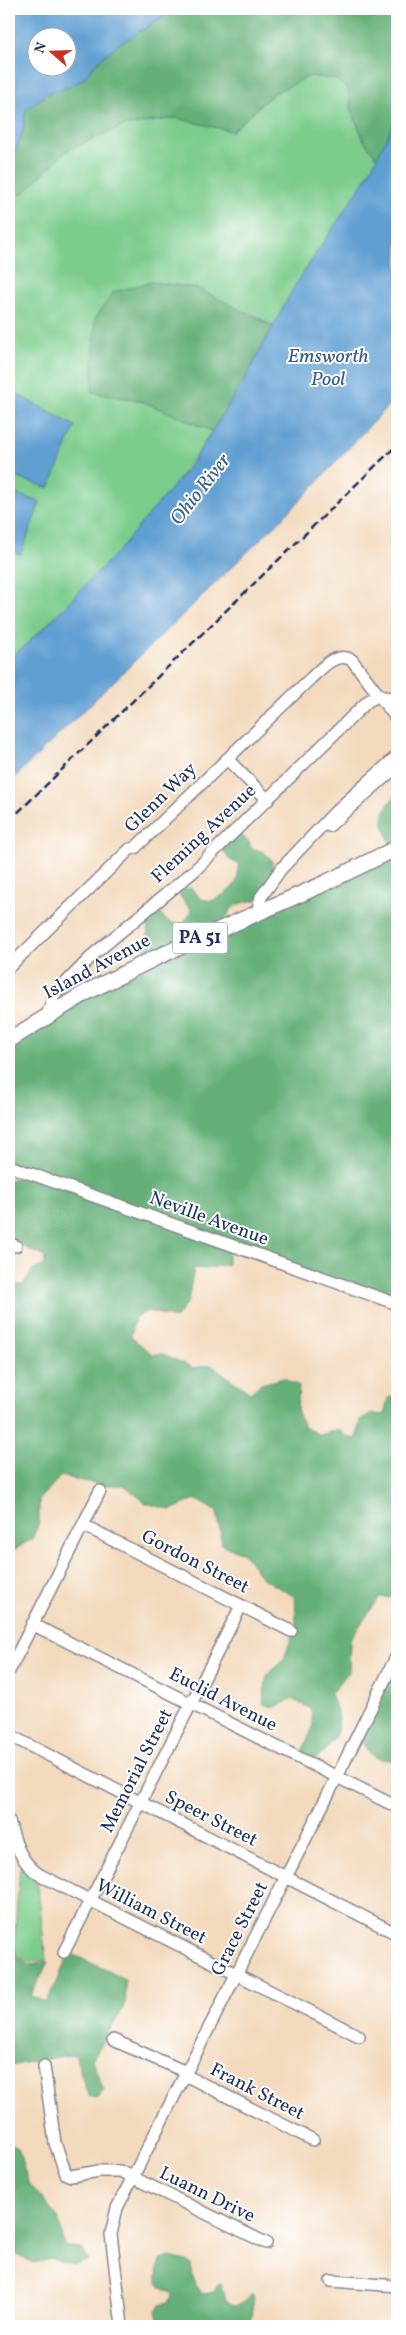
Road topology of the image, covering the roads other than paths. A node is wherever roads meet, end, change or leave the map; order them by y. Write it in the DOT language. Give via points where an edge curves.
graph roads {
  1 [pos="378,696"];
  2 [pos="397,699"];
  3 [pos="397,719"];
  4 [pos="397,756"];
  5 [pos="227,759"];
  6 [pos="394,769"];
  7 [pos="268,800"];
  8 [pos="312,839"];
  9 [pos="397,848"];
  10 [pos="257,913"];
  11 [pos="9,967"];
  12 [pos="47,1015"];
  13 [pos="9,1040"];
  14 [pos="9,1166"];
  15 [pos="397,1304"];
  16 [pos="100,1491"];
  17 [pos="83,1525"];
  18 [pos="241,1606"];
  19 [pos="32,1624"];
  20 [pos="290,1631"];
  21 [pos="397,1655"];
  22 [pos="9,1671"];
  23 [pos="191,1704"];
  24 [pos="9,1735"];
  25 [pos="337,1777"];
  26 [pos="140,1802"];
  27 [pos="397,1807"];
  28 [pos="9,1821"];
  29 [pos="13,1849"];
  30 [pos="286,1877"];
  31 [pos="90,1900"];
  32 [pos="397,1934"];
  33 [pos="64,1952"];
  34 [pos="236,1974"];
  35 [pos="359,2036"];
  36 [pos="113,2040"];
  37 [pos="44,2066"];
  38 [pos="186,2074"];
  39 [pos="313,2140"];
  40 [pos="133,2177"];
  41 [pos="266,2243"];
  42 [pos="331,2281"];
  43 [pos="397,2286"];
  44 [pos="122,2326"];
  1 -- 2 [label="street"];
  1 -- 3 [label="street"];
  1 -- 5 [label="street, Glenn Way" via="352,660 341,657 333,660"];
  1 -- 7 [label="street, Fleming Avenue" via="368,701"];
  4 -- 8 [label="street" via="335,812"];
  5 -- 7 [label="street"];
  5 -- 11 [label="street, Glenn Way"];
  6 -- 8 [label="street" via="341,818"];
  7 -- 12 [label="street, Fleming Avenue" via="194,871 95,953 54,995"];
  8 -- 10 [label="street" via="271,881 261,897"];
  9 -- 10 [label="main road, Island Avenue / PA 51"];
  10 -- 12 [label="main road, Island Avenue / PA 51" via="155,958"];
  12 -- 13 [label="main road, Island Avenue / PA 51"];
  14 -- 15 [label="street, Neville Avenue"];
  16 -- 17 [label="street"];
  17 -- 18 [label="street, Gordon Street"];
  17 -- 19 [label="street"];
  18 -- 20 [label="street, Gordon Street"];
  18 -- 23 [label="street, Memorial Street"];
  19 -- 22 [label="street"];
  19 -- 23 [label="street, Euclid Avenue"];
  21 -- 25 [label="street, Grace Street"];
  23 -- 25 [label="street, Euclid Avenue"];
  23 -- 26 [label="street, Memorial Street"];
  24 -- 26 [label="street, Speer Street"];
  25 -- 27 [label="street, Euclid Avenue"];
  25 -- 30 [label="street, Grace Street"];
  26 -- 30 [label="street, Speer Street"];
  26 -- 31 [label="street, Memorial Street"];
  28 -- 29 [label="street, William Street"];
  29 -- 31 [label="street, William Street" via="32,1870"];
  30 -- 32 [label="street, Speer Street"];
  30 -- 34 [label="street, Grace Street"];
  31 -- 33 [label="street, Memorial Street"];
  31 -- 34 [label="street, William Street"];
  34 -- 35 [label="street, William Street"];
  34 -- 38 [label="street, Grace Street"];
  36 -- 38 [label="street, Frank Street"];
  37 -- 40 [label="street, Luann Drive" via="55,2144 66,2174 109,2170"];
  38 -- 39 [label="street, Frank Street"];
  38 -- 40 [label="street, Grace Street"];
  40 -- 41 [label="street, Luann Drive"];
  40 -- 44 [label="street, Grace Street" via="113,2218 111,2242"];
  42 -- 43 [label="street"];
}
